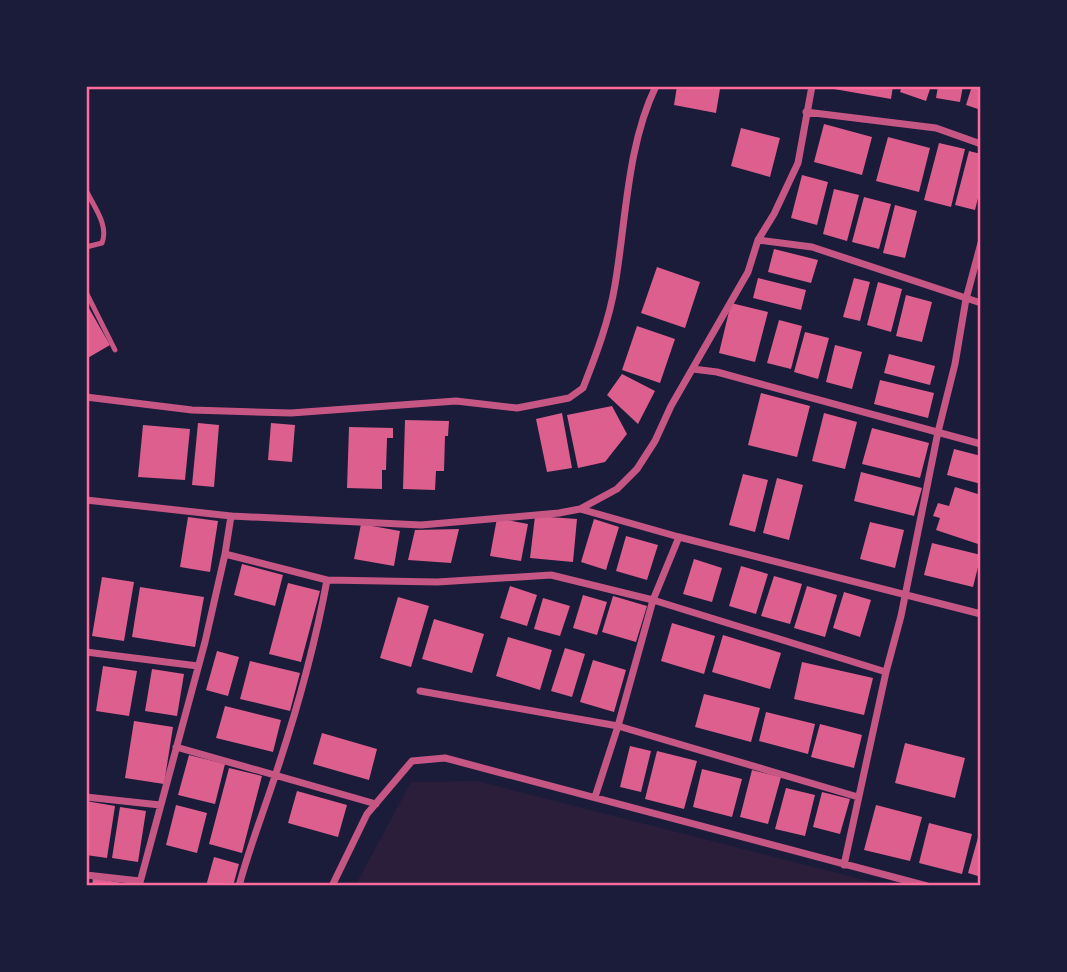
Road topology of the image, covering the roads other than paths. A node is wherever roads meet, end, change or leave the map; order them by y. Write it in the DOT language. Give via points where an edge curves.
graph roads {
  1 [pos="656,86"];
  2 [pos="811,86"];
  3 [pos="806,112"];
  4 [pos="981,144"];
  5 [pos="86,190"];
  6 [pos="758,240"];
  7 [pos="981,243"];
  8 [pos="86,247"];
  9 [pos="86,292"];
  10 [pos="966,299"];
  11 [pos="981,303"];
  12 [pos="115,350"];
  13 [pos="693,369"];
  14 [pos="86,397"];
  15 [pos="938,432"];
  16 [pos="981,444"];
  17 [pos="86,500"];
  18 [pos="580,509"];
  19 [pos="231,516"];
  20 [pos="679,537"];
  21 [pos="225,554"];
  22 [pos="327,580"];
  23 [pos="904,596"];
  24 [pos="653,600"];
  25 [pos="981,614"];
  26 [pos="86,652"];
  27 [pos="198,666"];
  28 [pos="886,672"];
  29 [pos="420,691"];
  30 [pos="618,726"];
  31 [pos="176,747"];
  32 [pos="275,776"];
  33 [pos="86,797"];
  34 [pos="595,797"];
  35 [pos="858,797"];
  36 [pos="376,804"];
  37 [pos="160,805"];
  38 [pos="844,865"];
  39 [pos="86,875"];
  40 [pos="139,884"];
  41 [pos="239,886"];
  42 [pos="332,886"];
  43 [pos="927,886"];
  1 -- 14 [label="street" via="627,189 614,287 599,348 579,393 517,408 456,401 291,413 192,410"];
  2 -- 3 [label="street"];
  3 -- 4 [label="street" via="936,128"];
  3 -- 6 [label="street" via="798,163"];
  5 -- 8 [label="lane" via="106,234 102,243"];
  6 -- 10 [label="street" via="812,247"];
  6 -- 13 [label="street" via="748,272"];
  7 -- 10 [label="street"];
  9 -- 12 [label="lane"];
  10 -- 11 [label="street"];
  10 -- 15 [label="street"];
  13 -- 15 [label="street"];
  13 -- 18 [label="street" via="637,469 617,489"];
  15 -- 16 [label="street"];
  15 -- 23 [label="street"];
  17 -- 19 [label="street"];
  18 -- 19 [label="street" via="421,525"];
  18 -- 20 [label="street"];
  19 -- 21 [label="street"];
  20 -- 23 [label="street"];
  20 -- 24 [label="street"];
  21 -- 22 [label="street"];
  21 -- 27 [label="street"];
  22 -- 24 [label="street" via="437,582 551,575"];
  22 -- 32 [label="street" via="317,634"];
  23 -- 25 [label="street"];
  23 -- 28 [label="street"];
  24 -- 28 [label="street"];
  24 -- 30 [label="street"];
  26 -- 27 [label="street"];
  27 -- 31 [label="street"];
  28 -- 35 [label="street"];
  29 -- 30 [label="street"];
  30 -- 34 [label="street"];
  30 -- 35 [label="street"];
  31 -- 32 [label="street"];
  31 -- 37 [label="street"];
  32 -- 36 [label="street"];
  32 -- 41 [label="street"];
  33 -- 37 [label="street"];
  34 -- 36 [label="street" via="444,758 412,761"];
  34 -- 38 [label="street"];
  35 -- 38 [label="street"];
  36 -- 42 [label="street"];
  37 -- 40 [label="street"];
  38 -- 43 [label="street"];
  39 -- 40 [label="street"];
}
